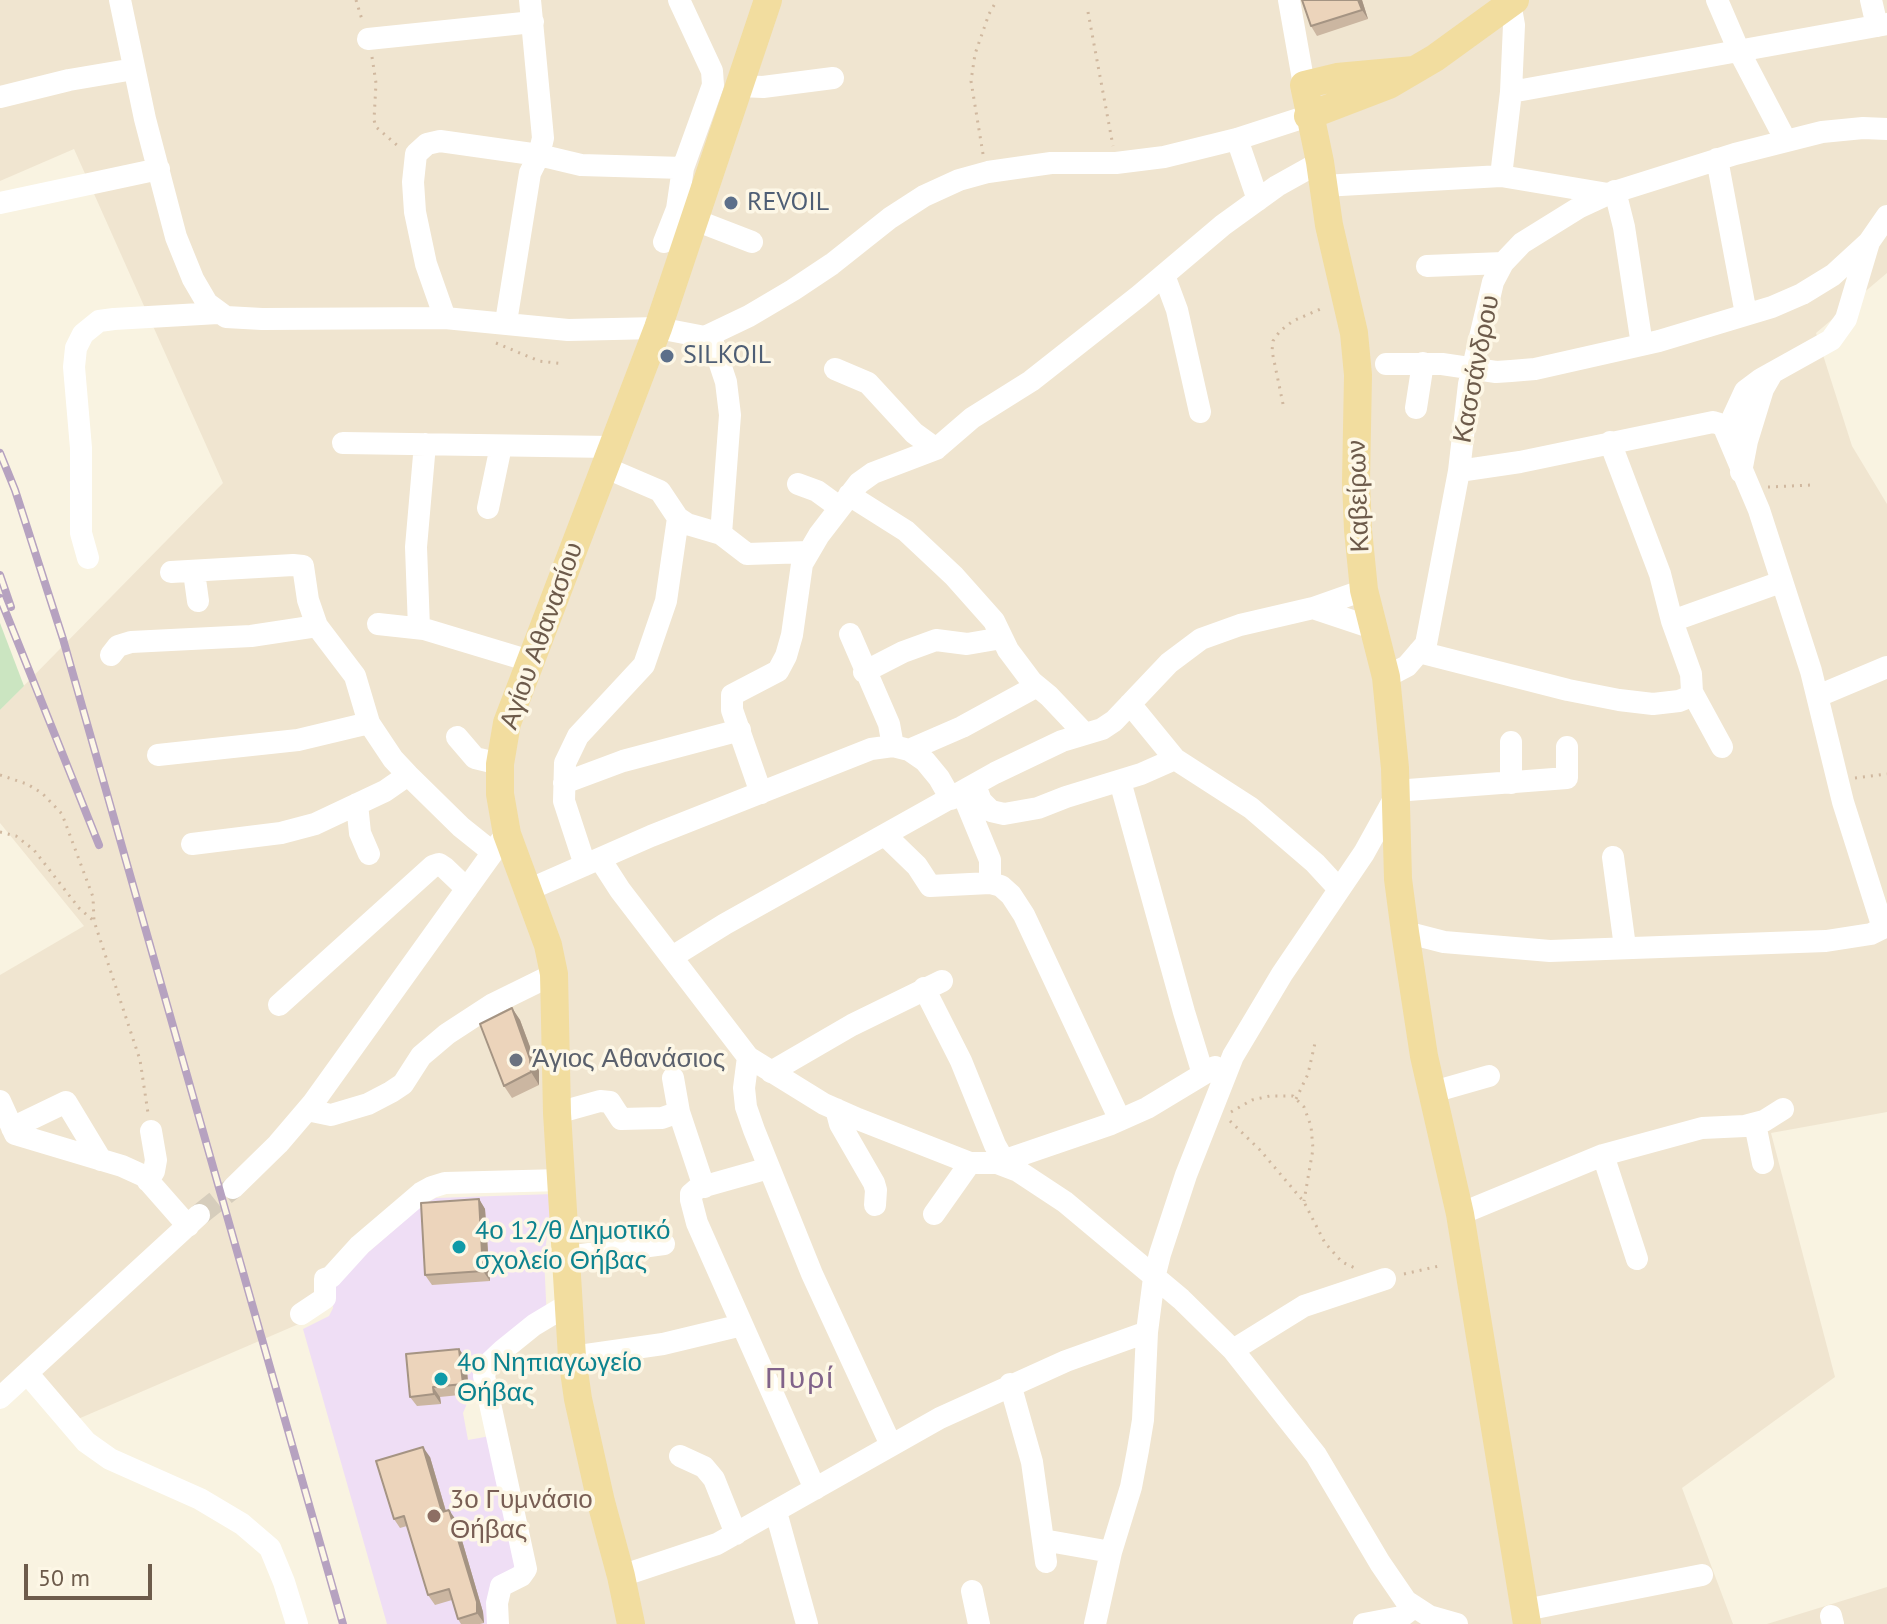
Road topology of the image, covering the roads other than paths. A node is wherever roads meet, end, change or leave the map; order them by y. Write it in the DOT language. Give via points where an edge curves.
graph roads {
  1 [pos="120,0"];
  2 [pos="679,0"];
  3 [pos="768,0"];
  4 [pos="1289,0"];
  5 [pos="1717,0"];
  6 [pos="1871,0"];
  7 [pos="1512,2"];
  8 [pos="532,11"];
  9 [pos="1882,25"];
  10 [pos="368,39"];
  11 [pos="1739,51"];
  12 [pos="134,69"];
  13 [pos="1414,70"];
  14 [pos="833,78"];
  15 [pos="1304,85"];
  16 [pos="739,86"];
  17 [pos="1511,92"];
  18 [pos="0,97"];
  19 [pos="1308,116"];
  20 [pos="1887,129"];
  21 [pos="1237,139"];
  22 [pos="1786,141"];
  23 [pos="539,155"];
  24 [pos="1717,159"];
  25 [pos="683,168"];
  26 [pos="159,169"];
  27 [pos="1321,174"];
  28 [pos="1501,176"];
  29 [pos="1611,192"];
  30 [pos="1,199"];
  31 [pos="1258,200"];
  32 [pos="1887,216"];
  33 [pos="695,220"];
  34 [pos="664,242"];
  35 [pos="752,242"];
  36 [pos="1869,242"];
  37 [pos="1503,263"];
  38 [pos="1427,266"];
  39 [pos="1164,275"];
  40 [pos="218,313"];
  41 [pos="1746,314"];
  42 [pos="445,318"];
  43 [pos="496,322"];
  44 [pos="658,328"];
  45 [pos="705,337"];
  46 [pos="1642,345"];
  47 [pos="1423,363"];
  48 [pos="1386,364"];
  49 [pos="1473,367"];
  50 [pos="835,369"];
  51 [pos="1772,373"];
  52 [pos="1416,408"];
  53 [pos="1200,412"];
  54 [pos="1728,436"];
  55 [pos="1610,442"];
  56 [pos="343,443"];
  57 [pos="425,444"];
  58 [pos="501,446"];
  59 [pos="936,449"];
  60 [pos="608,457"];
  61 [pos="1459,471"];
  62 [pos="1745,482"];
  63 [pos="798,484"];
  64 [pos="844,501"];
  65 [pos="488,508"];
  66 [pos="678,518"];
  67 [pos="721,534"];
  68 [pos="808,552"];
  69 [pos="88,558"];
  70 [pos="171,572"];
  71 [pos="194,572"];
  72 [pos="1781,582"];
  73 [pos="1364,590"];
  74 [pos="198,601"];
  75 [pos="1313,608"];
  76 [pos="1672,621"];
  77 [pos="378,624"];
  78 [pos="317,626"];
  79 [pos="419,628"];
  80 [pos="1373,628"];
  81 [pos="850,634"];
  82 [pos="1002,638"];
  83 [pos="1419,652"];
  84 [pos="111,655"];
  85 [pos="530,661"];
  86 [pos="1887,667"];
  87 [pos="864,672"];
  88 [pos="1386,677"];
  89 [pos="1037,686"];
  90 [pos="1692,692"];
  91 [pos="1818,696"];
  92 [pos="1130,704"];
  93 [pos="369,723"];
  94 [pos="740,730"];
  95 [pos="1085,734"];
  96 [pos="457,737"];
  97 [pos="1511,742"];
  98 [pos="1567,747"];
  99 [pos="1722,747"];
  100 [pos="901,748"];
  101 [pos="158,755"];
  102 [pos="1175,759"];
  103 [pos="500,764"];
  104 [pos="408,775"];
  105 [pos="1120,781"];
  106 [pos="564,783"];
  107 [pos="1511,783"];
  108 [pos="1395,785"];
  109 [pos="963,792"];
  110 [pos="761,793"];
  111 [pos="357,804"];
  112 [pos="886,836"];
  113 [pos="499,842"];
  114 [pos="192,844"];
  115 [pos="369,854"];
  116 [pos="1613,857"];
  117 [pos="592,862"];
  118 [pos="990,883"];
  119 [pos="467,889"];
  120 [pos="1339,889"];
  121 [pos="528,890"];
  122 [pos="1405,932"];
  123 [pos="1885,933"];
  124 [pos="1625,947"];
  125 [pos="672,957"];
  126 [pos="554,974"];
  127 [pos="279,1005"];
  128 [pos="1233,1056"];
  129 [pos="748,1057"];
  130 [pos="771,1072"];
  131 [pos="1203,1074"];
  132 [pos="1489,1076"];
  133 [pos="673,1078"];
  134 [pos="1433,1092"];
  135 [pos="0,1101"];
  136 [pos="836,1109"];
  137 [pos="1783,1109"];
  138 [pos="307,1110"];
  139 [pos="679,1112"];
  140 [pos="557,1113"];
  141 [pos="1120,1120"];
  142 [pos="1755,1124"];
  143 [pos="12,1128"];
  144 [pos="151,1131"];
  145 [pos="1603,1155"];
  146 [pos="101,1160"];
  147 [pos="1000,1161"];
  148 [pos="970,1163"];
  149 [pos="1763,1163"];
  150 [pos="769,1168"];
  151 [pos="562,1180"];
  152 [pos="148,1181"];
  153 [pos="704,1187"];
  154 [pos="233,1188"];
  155 [pos="875,1205"];
  156 [pos="934,1214"];
  157 [pos="1460,1214"];
  158 [pos="664,1244"];
  159 [pos="567,1257"];
  160 [pos="1637,1259"];
  161 [pos="1154,1278"];
  162 [pos="1385,1279"];
  163 [pos="569,1304"];
  164 [pos="301,1314"];
  165 [pos="742,1325"];
  166 [pos="1147,1332"];
  167 [pos="1233,1350"];
  168 [pos="572,1357"];
  169 [pos="27,1373"];
  170 [pos="1010,1384"];
  171 [pos="0,1398"];
  172 [pos="891,1445"];
  173 [pos="680,1456"];
  174 [pos="815,1489"];
  175 [pos="776,1512"];
  176 [pos="736,1534"];
  177 [pos="1111,1552"];
  178 [pos="1702,1575"];
  179 [pos="621,1576"];
  180 [pos="972,1591"];
  181 [pos="1414,1607"];
  182 [pos="1526,1617"];
  183 [pos="297,1624"];
  184 [pos="498,1624"];
  185 [pos="631,1624"];
  186 [pos="807,1624"];
  187 [pos="979,1624"];
  188 [pos="1095,1624"];
  189 [pos="1364,1624"];
  190 [pos="1457,1624"];
  1 -- 12 [label="street"];
  2 -- 25 [label="street" via="712,71 713,85"];
  3 -- 16 [label="main road, Αγίου Αθανασίου"];
  4 -- 15 [label="street"];
  5 -- 11 [label="street"];
  6 -- 9 [label="street"];
  7 -- 13 [label="main road"];
  7 -- 17 [label="street"];
  8 -- 10 [label="street"];
  8 -- 23 [label="street" via="543,138"];
  9 -- 11 [label="street"];
  11 -- 17 [label="street"];
  11 -- 22 [label="street"];
  12 -- 18 [label="street"];
  12 -- 26 [label="street"];
  13 -- 15 [label="main road"];
  13 -- 19 [label="main road"];
  14 -- 16 [label="street"];
  15 -- 19 [label="main road, Καβείρων"];
  16 -- 33 [label="main road, Αγίου Αθανασίου"];
  17 -- 28 [label="street"];
  19 -- 21 [label="street"];
  19 -- 27 [label="main road, Καβείρων"];
  20 -- 22 [label="street, Κασσάνδρου" via="1822,132"];
  21 -- 31 [label="street"];
  21 -- 45 [label="street" via="1164,157 1051,163 959,180 924,196 793,290"];
  22 -- 24 [label="street, Κασσάνδρου"];
  23 -- 25 [label="street" via="581,165"];
  23 -- 42 [label="street" via="440,141 416,154 415,212"];
  23 -- 43 [label="street" via="530,173"];
  24 -- 29 [label="street, Κασσάνδρου"];
  24 -- 41 [label="street"];
  25 -- 34 [label="street" via="677,209"];
  26 -- 30 [label="street"];
  26 -- 40 [label="street" via="193,279"];
  27 -- 28 [label="street"];
  27 -- 31 [label="street" via="1277,186"];
  27 -- 73 [label="main road, Καβείρων" via="1358,375 1356,482"];
  28 -- 29 [label="street"];
  29 -- 37 [label="street, Κασσάνδρου" via="1522,243"];
  29 -- 46 [label="street" via="1624,227"];
  31 -- 39 [label="street"];
  32 -- 36 [label="street"];
  33 -- 35 [label="street"];
  33 -- 44 [label="main road, Αγίου Αθανασίου"];
  36 -- 41 [label="street" via="1802,294"];
  36 -- 51 [label="street" via="1846,319 1831,340"];
  37 -- 38 [label="street"];
  37 -- 49 [label="street, Κασσάνδρου" via="1493,282"];
  39 -- 53 [label="street"];
  39 -- 59 [label="street"];
  40 -- 42 [label="street" via="262,319"];
  40 -- 69 [label="street" via="99,321 83,334 74,367 81,533"];
  41 -- 46 [label="street"];
  42 -- 43 [label="street"];
  43 -- 44 [label="street" via="568,330"];
  44 -- 45 [label="street"];
  44 -- 60 [label="main road, Αγίου Αθανασίου"];
  45 -- 67 [label="street" via="713,343 726,382 730,415"];
  46 -- 49 [label="street" via="1535,369 1496,372"];
  47 -- 48 [label="street"];
  47 -- 49 [label="street"];
  47 -- 52 [label="street"];
  49 -- 61 [label="street, Κασσάνδρου"];
  50 -- 59 [label="street" via="868,383"];
  51 -- 54 [label="street" via="1745,391"];
  51 -- 62 [label="street" via="1747,441"];
  54 -- 55 [label="street" via="1723,425 1713,422"];
  54 -- 62 [label="street"];
  55 -- 61 [label="street"];
  55 -- 76 [label="street" via="1660,574"];
  56 -- 57 [label="street"];
  57 -- 58 [label="street"];
  57 -- 79 [label="street" via="416,547"];
  58 -- 60 [label="street"];
  58 -- 65 [label="street"];
  59 -- 64 [label="street" via="873,473"];
  60 -- 66 [label="street" via="660,491"];
  60 -- 85 [label="main road, Αγίου Αθανασίου"];
  61 -- 83 [label="street, Κασσάνδρου" via="1426,644"];
  62 -- 72 [label="street"];
  63 -- 64 [label="street"];
  64 -- 68 [label="street"];
  64 -- 82 [label="street" via="887,517 927,551 982,607"];
  66 -- 67 [label="street"];
  66 -- 106 [label="street" via="666,601 644,665 578,736 565,763"];
  67 -- 68 [label="street" via="747,554"];
  68 -- 94 [label="street" via="792,635 778,671 732,695"];
  70 -- 71 [label="street"];
  71 -- 74 [label="street"];
  71 -- 78 [label="street" via="303,566"];
  72 -- 76 [label="street"];
  72 -- 91 [label="street"];
  73 -- 75 [label="street"];
  73 -- 80 [label="main road, Καβείρων"];
  75 -- 80 [label="street"];
  75 -- 92 [label="street" via="1201,639"];
  76 -- 90 [label="street"];
  77 -- 79 [label="street"];
  78 -- 84 [label="street" via="251,636 131,642"];
  78 -- 93 [label="street" via="355,676"];
  79 -- 85 [label="street"];
  80 -- 88 [label="main road, Καβείρων"];
  81 -- 87 [label="street"];
  82 -- 87 [label="street" via="967,644 936,640"];
  82 -- 89 [label="street"];
  83 -- 88 [label="street"];
  83 -- 90 [label="street" via="1619,700 1653,704 1679,701"];
  85 -- 103 [label="main road, Αγίου Αθανασίου" via="507,723"];
  86 -- 91 [label="street"];
  87 -- 100 [label="street"];
  88 -- 108 [label="main road, Καβείρων"];
  89 -- 95 [label="street"];
  89 -- 100 [label="street" via="962,727"];
  90 -- 99 [label="street"];
  91 -- 123 [label="street"];
  92 -- 95 [label="street" via="1114,721"];
  92 -- 102 [label="street"];
  93 -- 101 [label="street" via="298,740"];
  93 -- 104 [label="street"];
  94 -- 106 [label="street" via="623,761"];
  94 -- 110 [label="street"];
  95 -- 109 [label="street"];
  96 -- 103 [label="street" via="475,758"];
  97 -- 107 [label="street"];
  98 -- 107 [label="street" via="1567,778"];
  100 -- 109 [label="street"];
  100 -- 110 [label="street" via="871,749"];
  102 -- 105 [label="street"];
  102 -- 120 [label="street" via="1251,808"];
  103 -- 113 [label="main road, Αγίου Αθανασίου"];
  104 -- 111 [label="street"];
  104 -- 113 [label="street" via="461,827"];
  105 -- 109 [label="street" via="1004,814"];
  105 -- 131 [label="street"];
  106 -- 117 [label="street" via="569,824"];
  107 -- 108 [label="street"];
  108 -- 120 [label="street" via="1364,853"];
  108 -- 122 [label="main road, Καβείρων"];
  109 -- 112 [label="street"];
  109 -- 118 [label="street" via="990,860"];
  110 -- 117 [label="street"];
  111 -- 114 [label="street" via="281,833"];
  111 -- 115 [label="street"];
  112 -- 118 [label="street" via="930,886"];
  112 -- 125 [label="street"];
  113 -- 119 [label="street"];
  113 -- 121 [label="main road, Αγίου Αθανασίου"];
  116 -- 124 [label="street"];
  117 -- 121 [label="street"];
  117 -- 125 [label="street"];
  118 -- 141 [label="street" via="1011,895 1024,915"];
  119 -- 127 [label="street" via="445,868 433,866"];
  119 -- 138 [label="street"];
  120 -- 128 [label="street"];
  121 -- 126 [label="main road, Αγίου Αθανασίου"];
  122 -- 124 [label="street" via="1444,942 1550,951"];
  122 -- 134 [label="main road, Καβείρων"];
  123 -- 124 [label="street" via="1826,941"];
  125 -- 129 [label="street"];
  126 -- 138 [label="street" via="447,1034 391,1092 331,1115"];
  126 -- 140 [label="main road, Αγίου Αθανασίου"];
  128 -- 131 [label="street"];
  128 -- 161 [label="street" via="1186,1175"];
  129 -- 130 [label="street"];
  129 -- 150 [label="street" via="746,1107"];
  130 -- 136 [label="street"];
  130 -- 147 [label="street" via="933,984"];
  131 -- 141 [label="street"];
  132 -- 134 [label="street"];
  133 -- 139 [label="street"];
  134 -- 157 [label="main road, Καβείρων"];
  135 -- 143 [label="street"];
  136 -- 148 [label="street"];
  136 -- 155 [label="street" via="874,1183"];
  137 -- 142 [label="street"];
  138 -- 154 [label="street"];
  139 -- 140 [label="street" via="621,1119 610,1102 600,1101"];
  139 -- 153 [label="street"];
  140 -- 151 [label="main road, Αγίου Αθανασίου"];
  141 -- 147 [label="street"];
  142 -- 145 [label="street" via="1702,1128"];
  142 -- 149 [label="street"];
  143 -- 146 [label="street" via="15,1134"];
  143 -- 146 [label="street" via="66,1102"];
  144 -- 152 [label="street" via="156,1160"];
  145 -- 157 [label="street"];
  145 -- 160 [label="street"];
  146 -- 152 [label="street"];
  147 -- 148 [label="street"];
  147 -- 161 [label="street" via="1065,1202"];
  148 -- 156 [label="street"];
  150 -- 153 [label="street"];
  150 -- 172 [label="street"];
  151 -- 159 [label="main road, Αγίου Αθανασίου"];
  151 -- 164 [label="street" via="432,1187 360,1245 325,1279 325,1298"];
  152 -- 169 [label="street" via="194,1220"];
  153 -- 165 [label="street" via="691,1194 693,1211"];
  157 -- 182 [label="main road, Καβείρων"];
  158 -- 159 [label="street"];
  159 -- 163 [label="main road, Αγίου Αθανασίου"];
  161 -- 166 [label="street"];
  161 -- 167 [label="street"];
  162 -- 167 [label="street" via="1304,1306"];
  163 -- 168 [label="main road, Αγίου Αθανασίου"];
  163 -- 184 [label="street" via="503,1350 487,1365 484,1376 526,1569 501,1586"];
  165 -- 168 [label="street" via="663,1344"];
  165 -- 174 [label="street"];
  166 -- 170 [label="street"];
  166 -- 177 [label="street" via="1143,1420 1131,1487"];
  167 -- 181 [label="street" via="1316,1455 1380,1563"];
  168 -- 179 [label="main road, Αγίου Αθανασίου"];
  169 -- 171 [label="street"];
  169 -- 183 [label="street" via="86,1442 110,1459 200,1499 270,1548"];
  170 -- 172 [label="street"];
  170 -- 177 [label="street" via="1032,1462 1044,1551"];
  172 -- 174 [label="street"];
  173 -- 176 [label="street" via="704,1467 714,1479"];
  174 -- 175 [label="street"];
  175 -- 176 [label="street"];
  175 -- 186 [label="street"];
  176 -- 179 [label="street" via="692,1555"];
  177 -- 188 [label="street"];
  178 -- 182 [label="street"];
  179 -- 185 [label="main road, Αγίου Αθανασίου"];
  180 -- 187 [label="street"];
  181 -- 189 [label="street" via="1401,1617"];
  181 -- 190 [label="street"];
}
